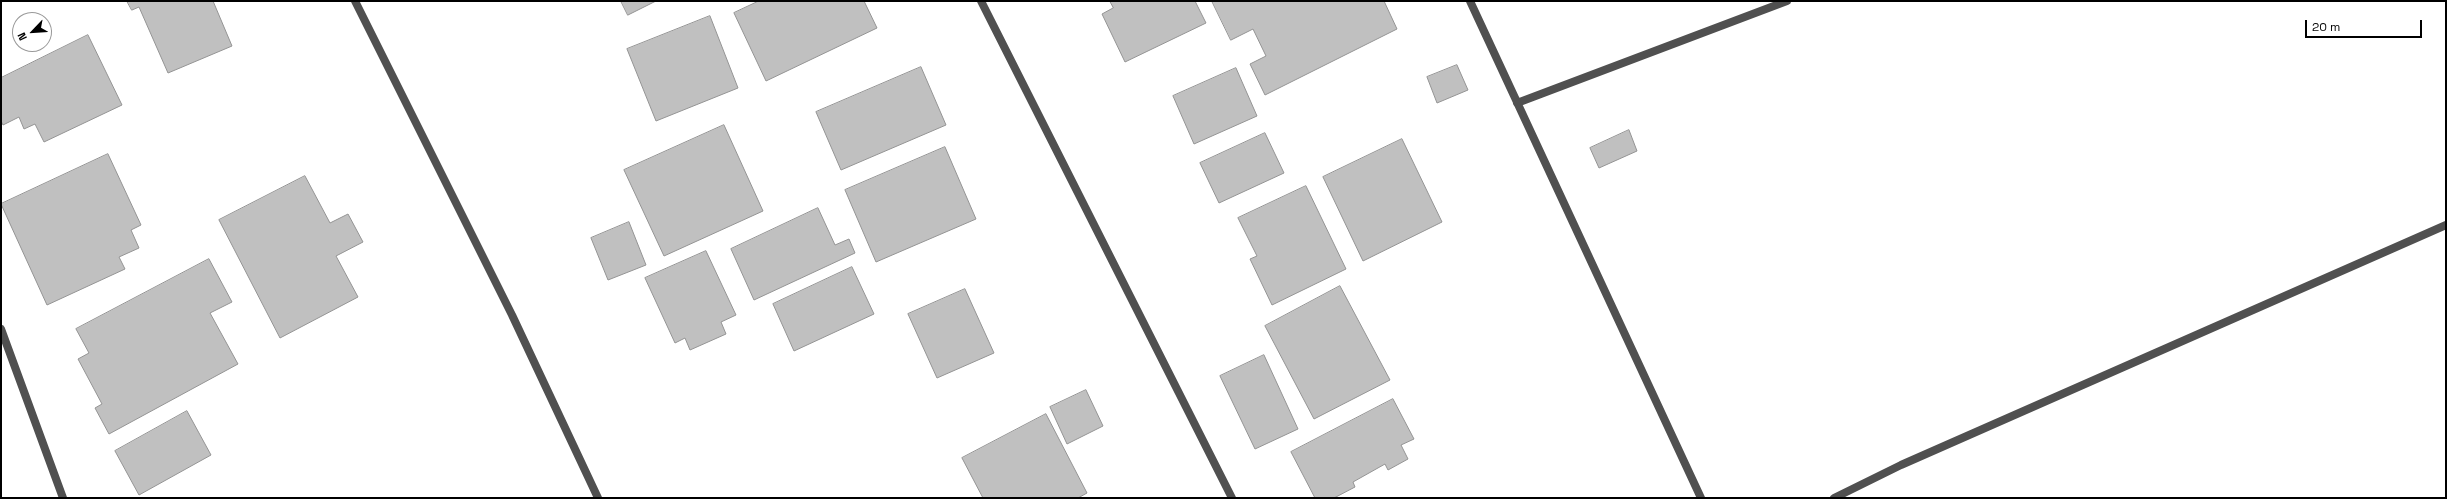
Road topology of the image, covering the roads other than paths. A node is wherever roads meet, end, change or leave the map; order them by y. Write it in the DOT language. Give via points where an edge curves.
graph roads {
  1 [pos="355,1"];
  2 [pos="981,1"];
  3 [pos="1470,1"];
  4 [pos="1788,1"];
  5 [pos="1518,103"];
  6 [pos="2446,225"];
  7 [pos="1,329"];
  8 [pos="63,498"];
  9 [pos="598,498"];
  10 [pos="1232,498"];
  11 [pos="1701,498"];
  12 [pos="1834,498"];
  1 -- 9 [label="street" via="512,315"];
  2 -- 10 [label="street"];
  3 -- 5 [label="street"];
  4 -- 5 [label="street"];
  5 -- 11 [label="street"];
  6 -- 12 [label="street" via="1908,462"];
  7 -- 8 [label="street"];
}
